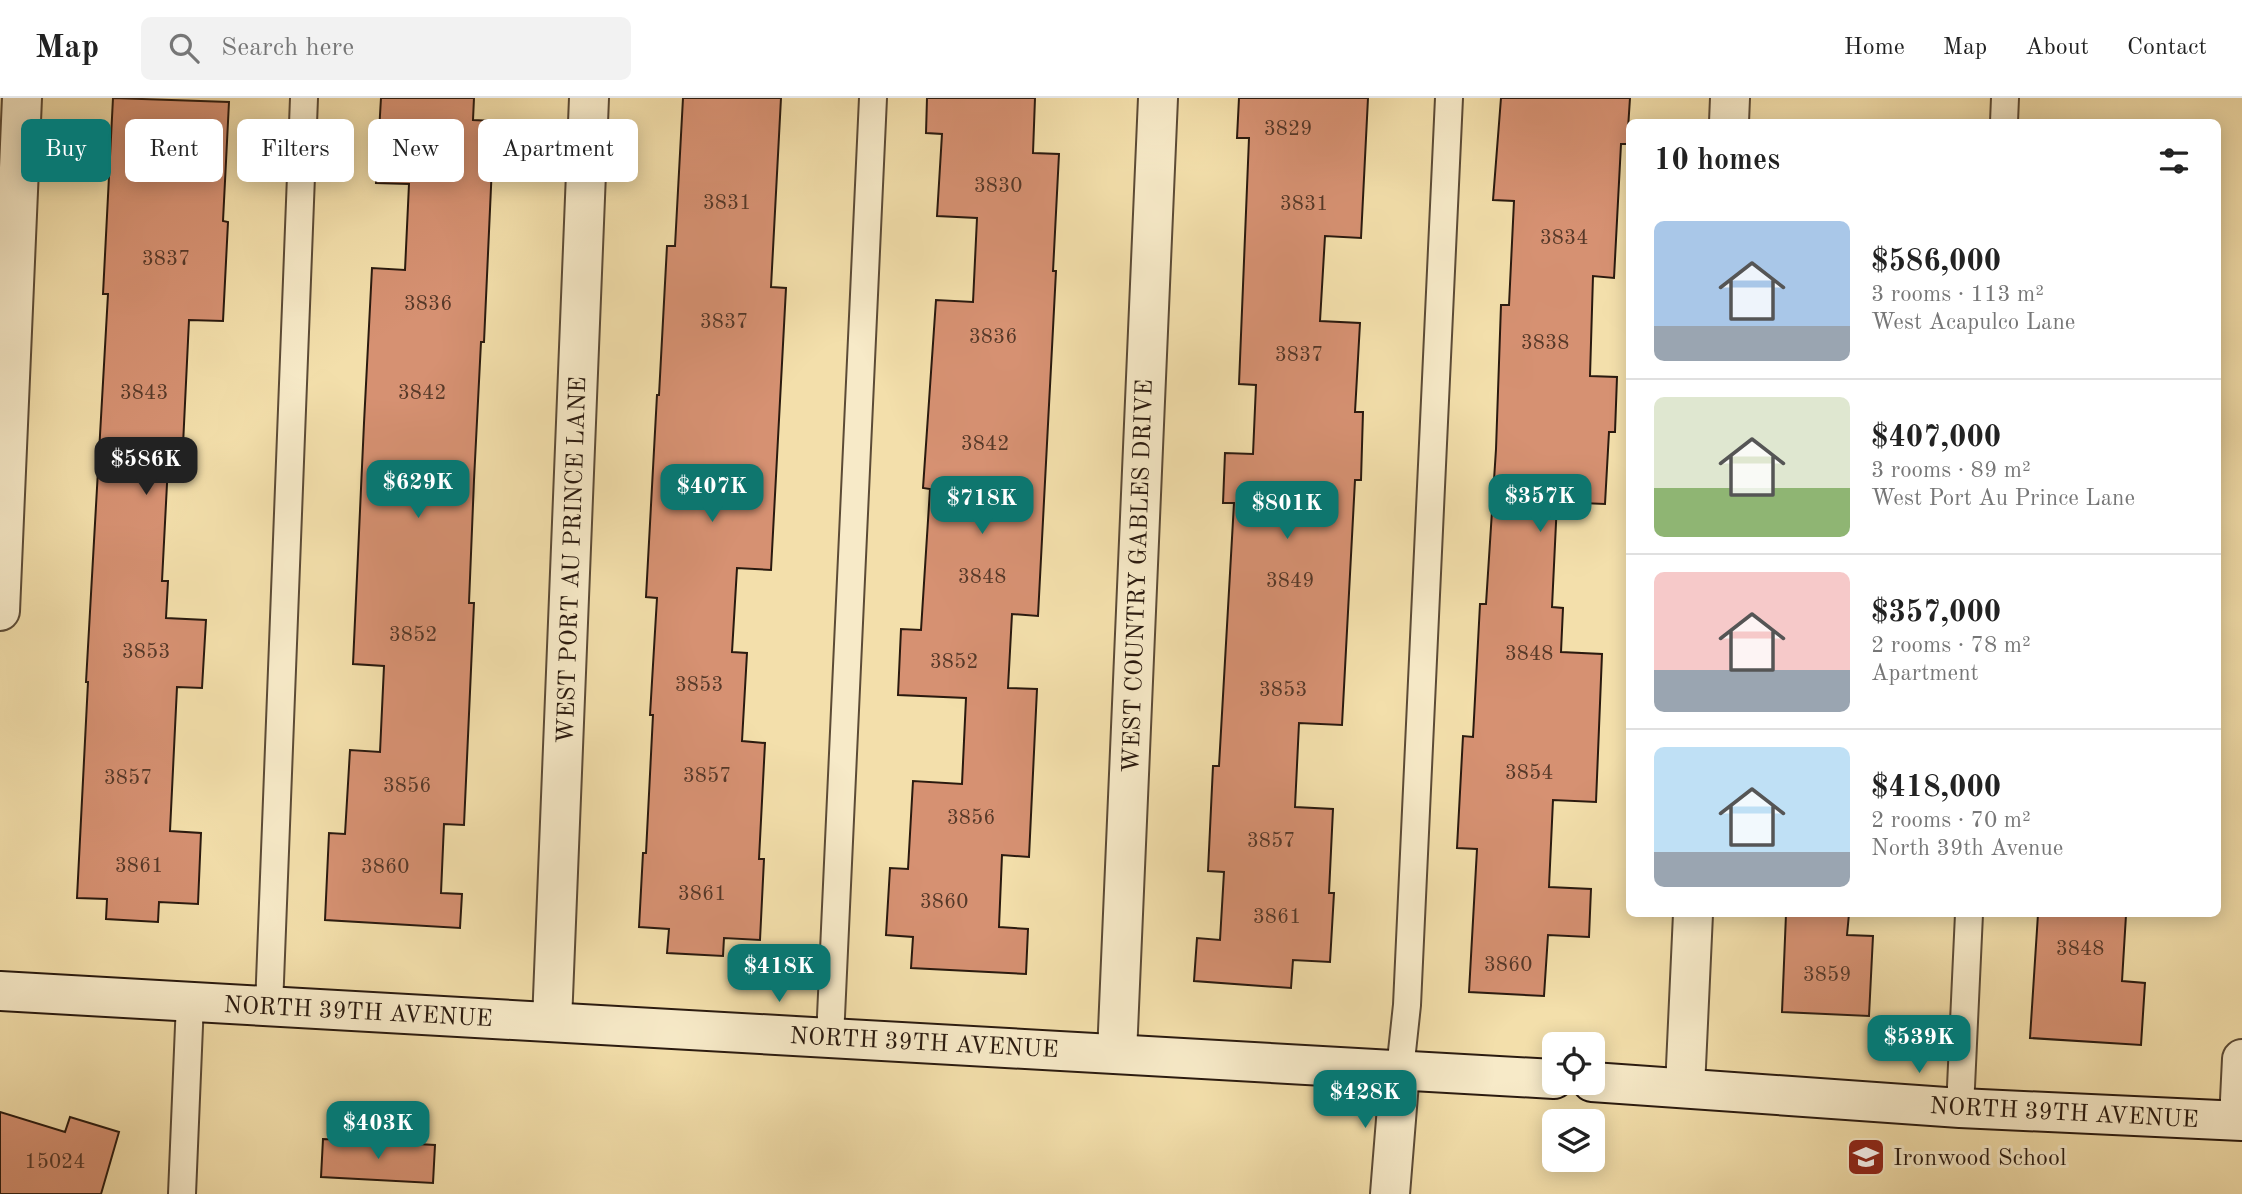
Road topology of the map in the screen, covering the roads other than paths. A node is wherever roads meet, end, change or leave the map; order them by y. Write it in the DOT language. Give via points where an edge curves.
graph roads {
  1 [pos="22,98"];
  2 [pos="304,98"];
  3 [pos="589,98"];
  4 [pos="873,98"];
  5 [pos="1158,98"];
  6 [pos="1449,98"];
  7 [pos="1730,98"];
  8 [pos="2005,98"];
  9 [pos="1729,119"];
  10 [pos="2004,119"];
  11 [pos="0,611"];
  12 [pos="1693,917"];
  13 [pos="1969,917"];
  14 [pos="0,991"];
  15 [pos="190,1002"];
  16 [pos="269,1007"];
  17 [pos="552,1022"];
  18 [pos="830,1038"];
  19 [pos="1117,1054"];
  20 [pos="2242,1059"];
  21 [pos="1400,1070"];
  22 [pos="1542,1078"];
  23 [pos="1605,1083"];
  24 [pos="1685,1088"];
  25 [pos="1960,1108"];
  26 [pos="2240,1120"];
  27 [pos="182,1194"];
  28 [pos="1390,1194"];
  1 -- 11 [label="street"];
  2 -- 16 [label="lane"];
  3 -- 17 [label="street, WEST PORT AU PRINCE LANE"];
  4 -- 18 [label="lane"];
  5 -- 19 [label="street, WEST COUNTRY GABLES DRIVE"];
  6 -- 21 [label="lane"];
  7 -- 9 [label="street"];
  8 -- 10 [label="lane"];
  12 -- 24 [label="street"];
  13 -- 25 [label="lane"];
  14 -- 15 [label="street, NORTH 39TH AVENUE"];
  15 -- 16 [label="street, NORTH 39TH AVENUE"];
  15 -- 27 [label="lane"];
  16 -- 17 [label="street, NORTH 39TH AVENUE"];
  17 -- 18 [label="street, NORTH 39TH AVENUE"];
  18 -- 19 [label="street, NORTH 39TH AVENUE"];
  19 -- 21 [label="street, NORTH 39TH AVENUE"];
  20 -- 26 [label="street"];
  21 -- 22 [label="street, NORTH 39TH AVENUE"];
  21 -- 28 [label="street"];
  23 -- 24 [label="street, NORTH 39TH AVENUE"];
  24 -- 25 [label="street, NORTH 39TH AVENUE"];
  25 -- 26 [label="street, NORTH 39TH AVENUE"];
}
